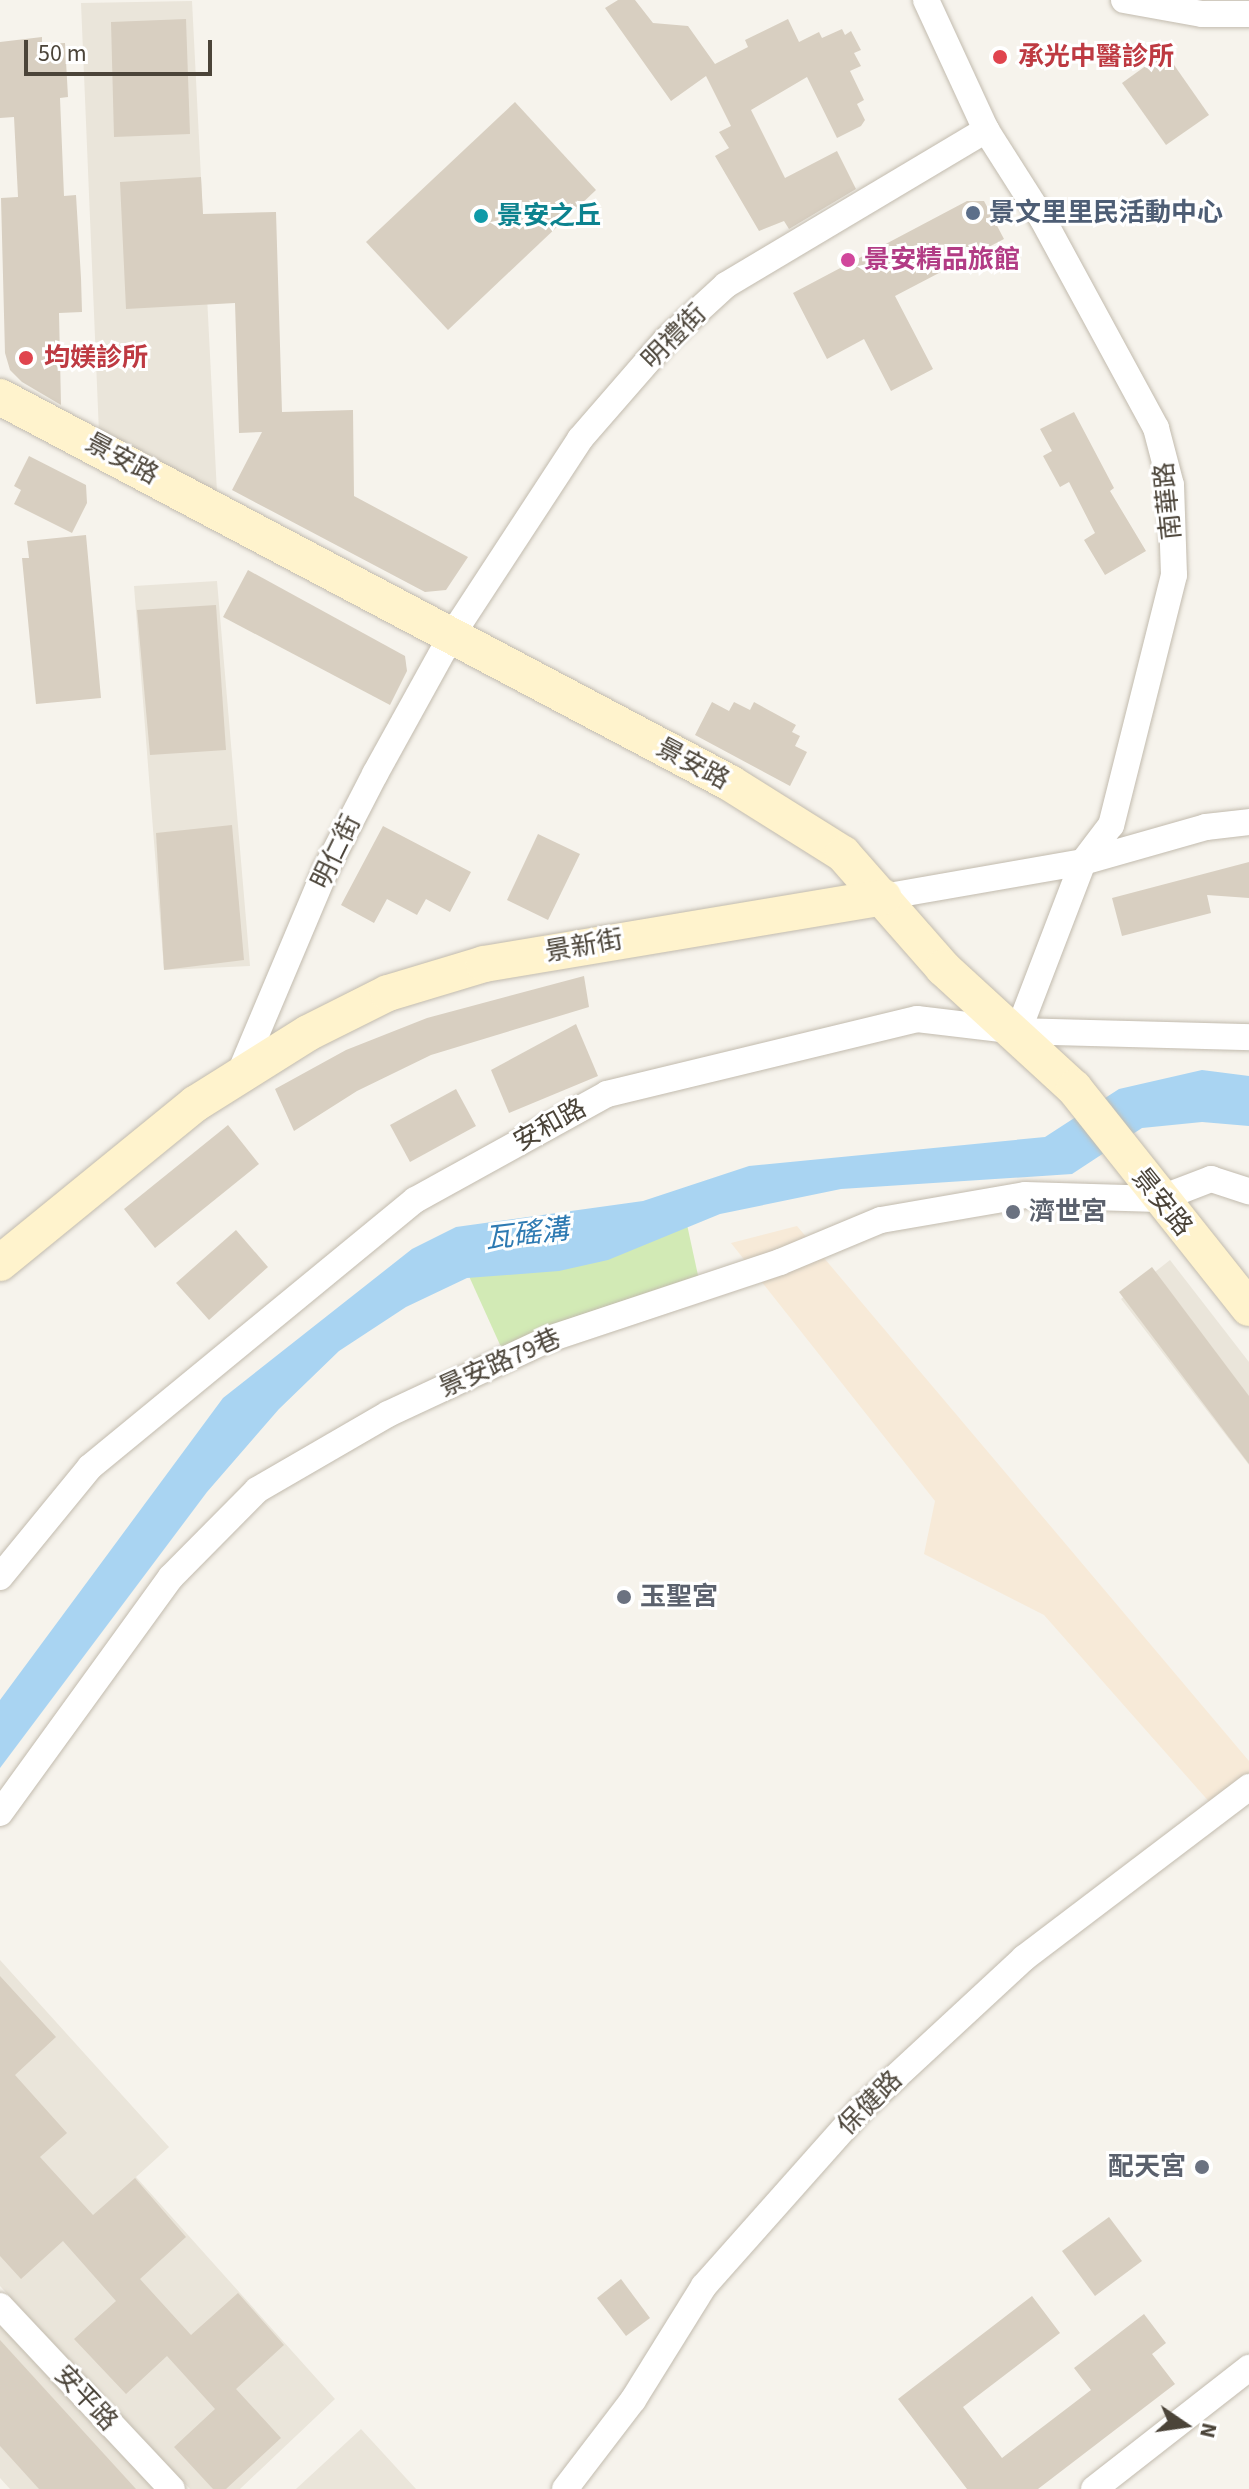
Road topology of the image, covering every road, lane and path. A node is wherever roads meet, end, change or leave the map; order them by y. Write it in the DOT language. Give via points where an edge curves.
graph roads {
  1 [pos="926,0"];
  2 [pos="1124,0"];
  3 [pos="1249,14"];
  4 [pos="986,130"];
  5 [pos="0,397"];
  6 [pos="450,638"];
  7 [pos="1249,822"];
  8 [pos="1083,862"];
  9 [pos="883,897"];
  10 [pos="1018,1031"];
  11 [pos="1249,1037"];
  12 [pos="239,1075"];
  13 [pos="1249,1191"];
  14 [pos="1159,1199"];
  15 [pos="0,1263"];
  16 [pos="1249,1308"];
  17 [pos="0,1577"];
  18 [pos="1249,1787"];
  19 [pos="0,1813"];
  20 [pos="0,2306"];
  21 [pos="1249,2368"];
  22 [pos="172,2489"];
  23 [pos="565,2489"];
  24 [pos="1094,2489"];
  1 -- 4 [label="street, 南華路"];
  2 -- 3 [label="street" via="1202,14"];
  4 -- 6 [label="street, 明禮街" via="764,260 726,285 666,340 580,439"];
  4 -- 8 [label="street, 南華路" via="1042,218 1156,428 1171,485 1174,575 1152,675 1111,825"];
  5 -- 6 [label="main road, 景安路"];
  6 -- 9 [label="main road, 景安路" via="730,783 843,854"];
  6 -- 12 [label="street, 明仁街" via="326,869"];
  7 -- 8 [label="street, 景新街" via="1206,827"];
  8 -- 9 [label="street, 景新街"];
  8 -- 10 [label="street, 南華路"];
  9 -- 10 [label="main road, 景安路" via="943,968"];
  9 -- 12 [label="main road, 景新街" via="484,964 388,993"];
  10 -- 11 [label="street, 安和路"];
  10 -- 14 [label="main road, 景安路" via="1074,1088"];
  10 -- 17 [label="street, 安和路" via="917,1019 607,1094 402,1210 90,1467"];
  12 -- 15 [label="main road, 景新街" via="195,1104"];
  13 -- 14 [label="street" via="1211,1179"];
  14 -- 16 [label="main road, 景安路"];
  14 -- 19 [label="street, 景安路79巷" via="1025,1195 881,1220 780,1262 549,1339 388,1414 257,1490 171,1577"];
  18 -- 23 [label="street, 保健路" via="1024,1958 860,2110 704,2286 633,2400"];
  20 -- 22 [label="street, 安平路"];
  21 -- 24 [label="street"];
}
